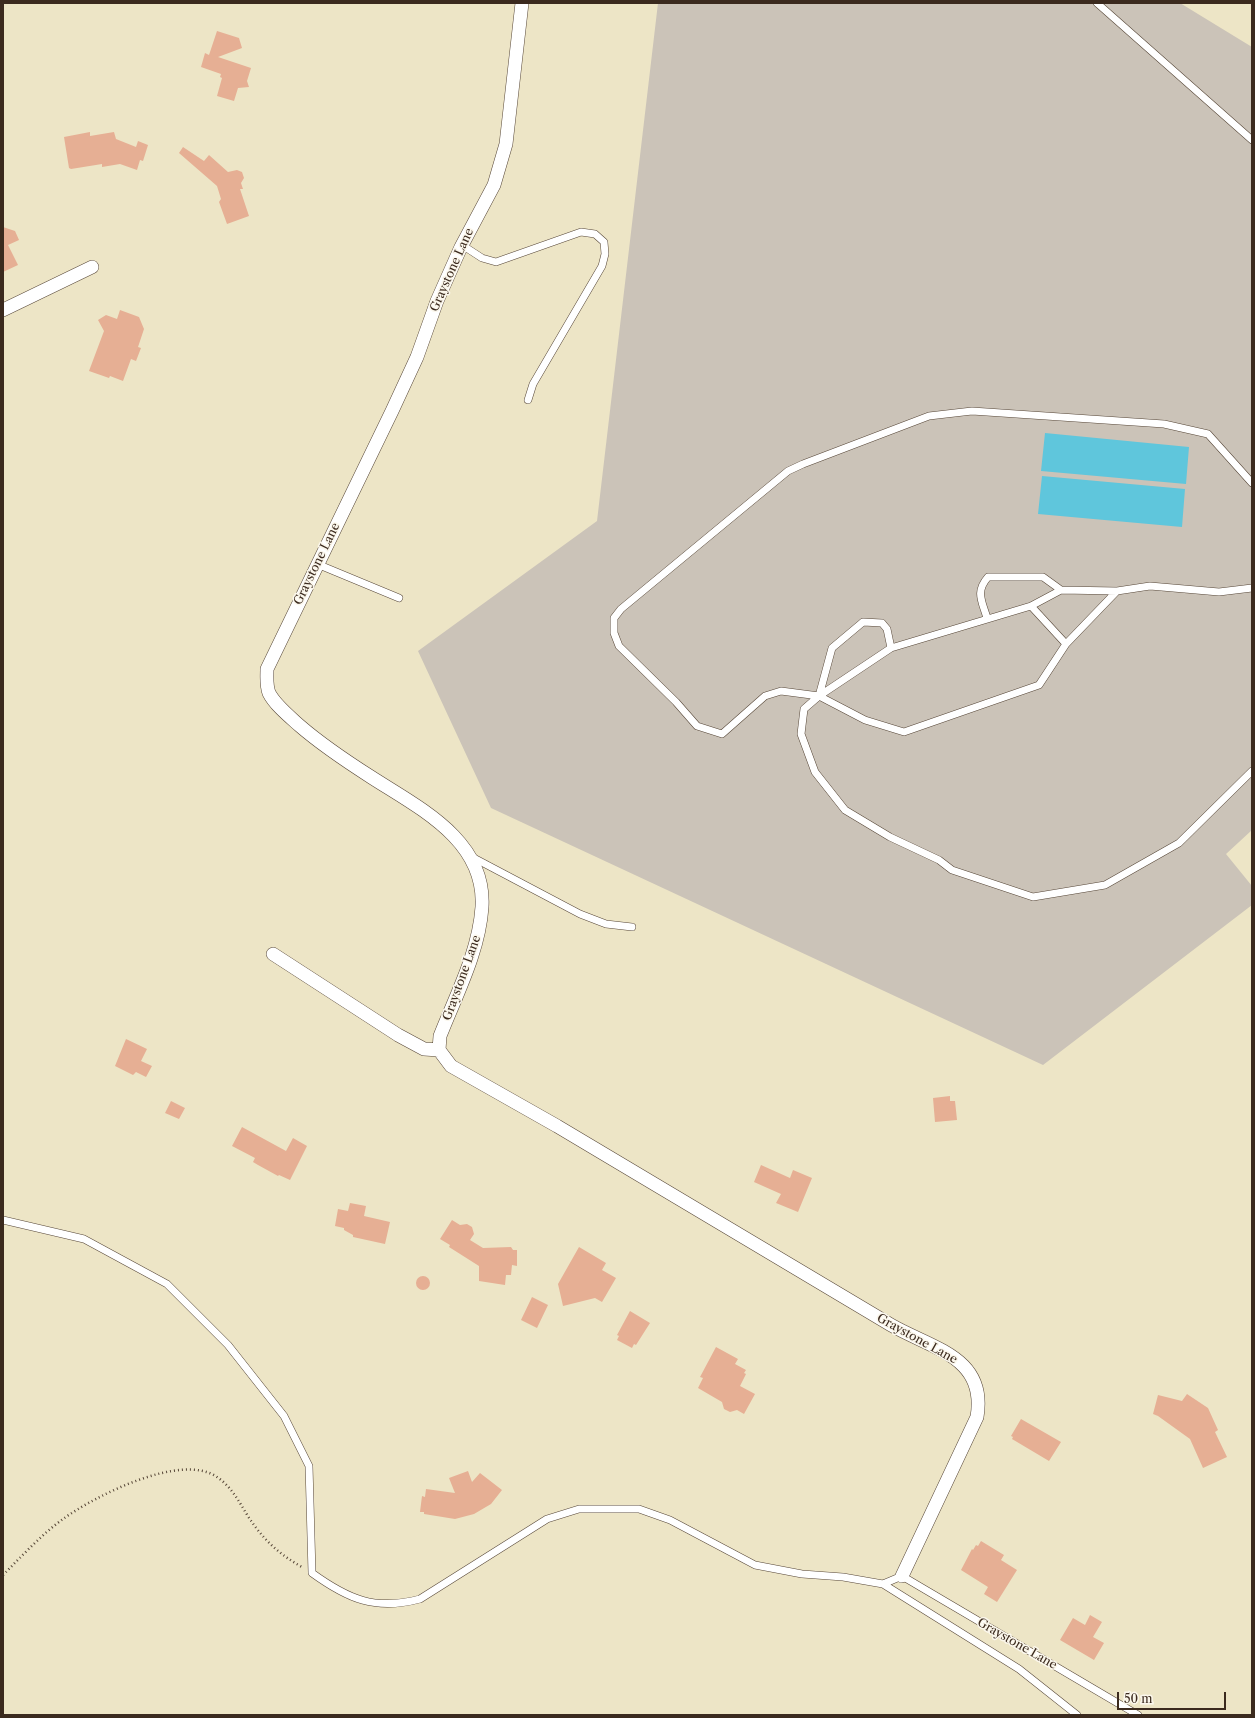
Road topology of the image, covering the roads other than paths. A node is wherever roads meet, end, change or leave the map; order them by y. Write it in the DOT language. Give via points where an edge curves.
graph roads {
  1 [pos="522,3"];
  2 [pos="1097,3"];
  3 [pos="1252,140"];
  4 [pos="462,246"];
  5 [pos="92,267"];
  6 [pos="3,310"];
  7 [pos="528,400"];
  8 [pos="1252,483"];
  9 [pos="317,564"];
  10 [pos="1252,588"];
  11 [pos="1060,590"];
  12 [pos="1117,592"];
  13 [pos="399,598"];
  14 [pos="1031,606"];
  15 [pos="988,618"];
  16 [pos="1066,644"];
  17 [pos="891,648"];
  18 [pos="819,696"];
  19 [pos="1252,771"];
  20 [pos="470,856"];
  21 [pos="632,927"];
  22 [pos="273,954"];
  23 [pos="439,1050"];
  24 [pos="3,1220"];
  25 [pos="902,1576"];
  26 [pos="883,1584"];
  27 [pos="1077,1715"];
  28 [pos="1138,1715"];
  1 -- 4 [label="street, Graystone Lane" via="504,150 494,185"];
  2 -- 3 [label="lane"];
  4 -- 7 [label="lane" via="482,258 496,262 581,232 595,234 604,242 602,266 534,384"];
  4 -- 9 [label="street, Graystone Lane" via="437,301 417,357"];
  5 -- 6 [label="street"];
  8 -- 18 [label="lane" via="1208,434 1164,424 972,411 929,416 788,471 621,609 614,618 614,633 619,646 697,726 722,734 765,696 781,691"];
  9 -- 13 [label="lane"];
  9 -- 20 [label="street, Graystone Lane" via="267,669 269,693 284,712 332,752 435,818 462,844"];
  10 -- 12 [label="lane" via="1219,592 1150,586"];
  11 -- 12 [label="lane"];
  11 -- 14 [label="lane"];
  11 -- 15 [label="lane" via="1043,577 988,577 981,585 980,596"];
  12 -- 16 [label="lane"];
  14 -- 15 [label="lane"];
  14 -- 16 [label="lane"];
  15 -- 17 [label="lane"];
  16 -- 18 [label="lane" via="1039,685 904,732 866,720"];
  17 -- 18 [label="lane"];
  17 -- 18 [label="lane" via="882,623 863,622 832,648"];
  18 -- 19 [label="lane" via="804,709 801,734 815,772 845,810 890,837 939,860 952,870 1033,897 1106,885 1179,843"];
  20 -- 21 [label="lane" via="580,914 606,924"];
  20 -- 23 [label="street, Graystone Lane" via="478,874 481,890 480,925 476,944 440,1036"];
  22 -- 23 [label="street" via="398,1035 424,1049"];
  23 -- 25 [label="street, Graystone Lane" via="451,1066 557,1126 891,1325 946,1353 969,1371 980,1399 977,1417"];
  24 -- 26 [label="lane" via="84,1239 167,1284 228,1345 284,1416 309,1466 312,1573 356,1600 401,1604 420,1599 547,1519 579,1509 603,1508 639,1509 670,1520 755,1565 802,1574 844,1577"];
  25 -- 26 [label="lane"];
  25 -- 28 [label="lane, Graystone Lane"];
  26 -- 27 [label="lane" via="1019,1669"];
}
